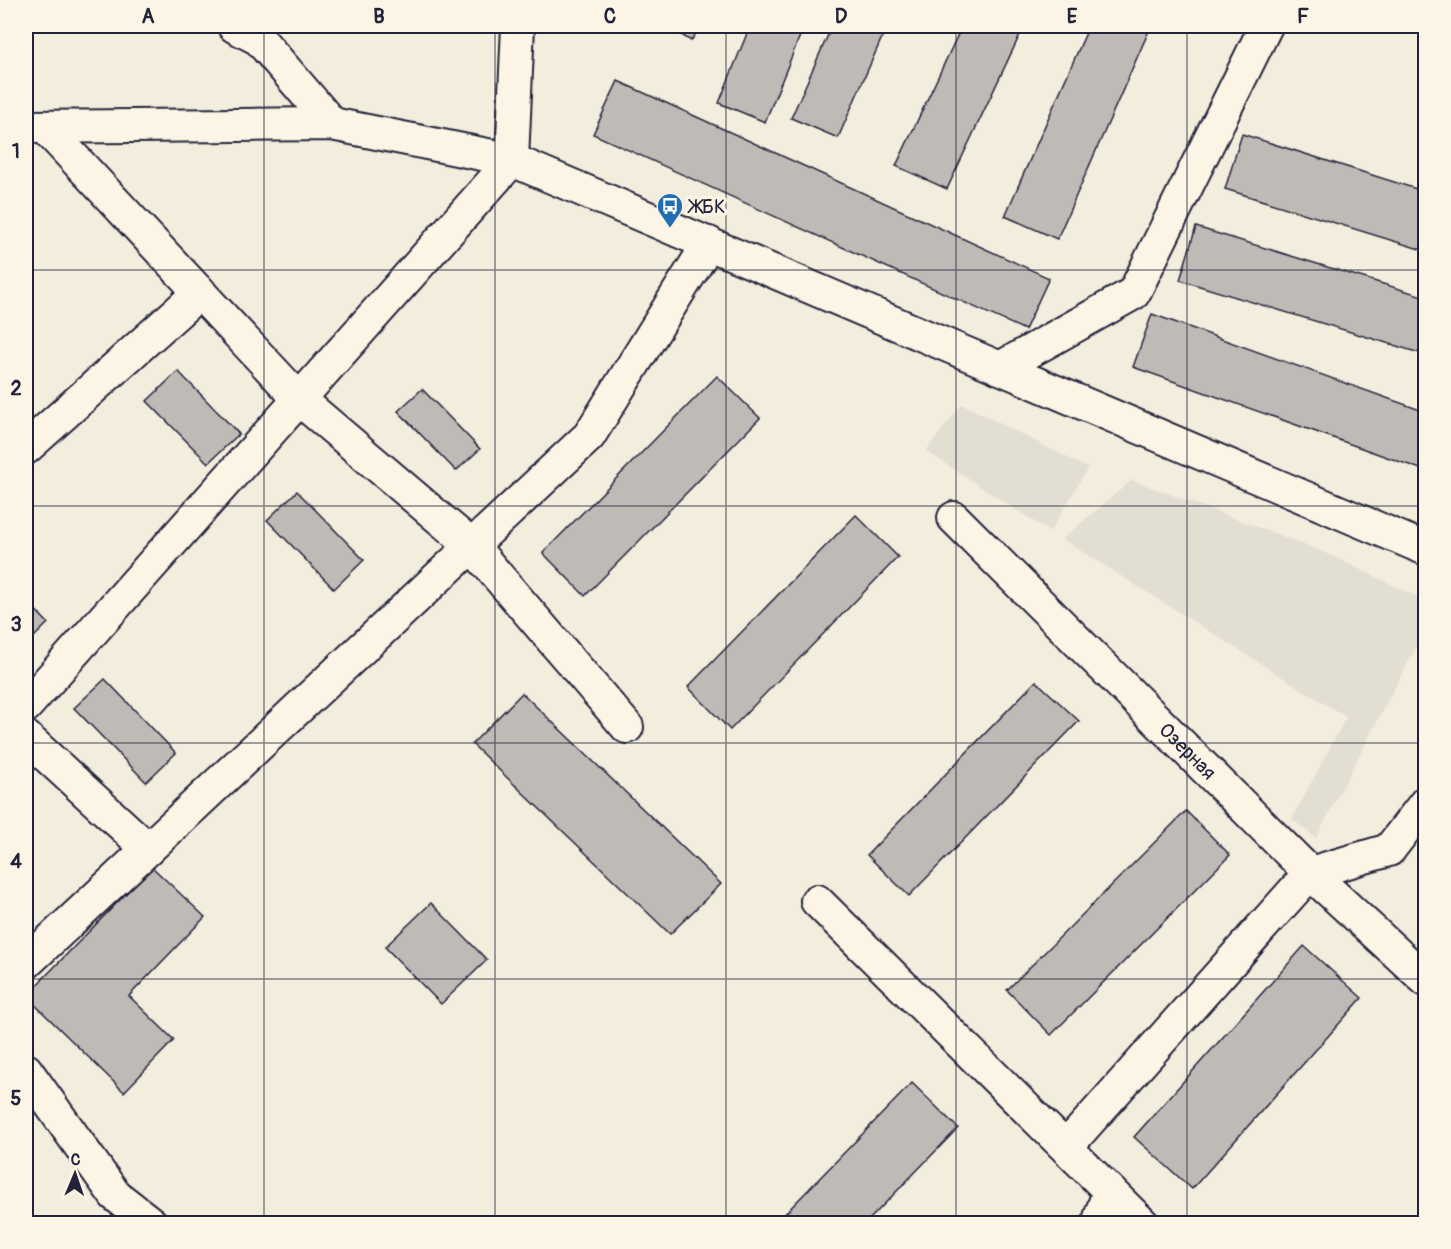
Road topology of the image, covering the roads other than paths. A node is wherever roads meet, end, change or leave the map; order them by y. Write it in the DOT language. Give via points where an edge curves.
graph roads {
  1 [pos="234,26"];
  2 [pos="518,26"];
  3 [pos="1266,26"];
  4 [pos="332,124"];
  5 [pos="35,127"];
  6 [pos="512,160"];
  7 [pos="709,243"];
  8 [pos="200,292"];
  9 [pos="1000,368"];
  10 [pos="299,399"];
  11 [pos="26,448"];
  12 [pos="954,518"];
  13 [pos="472,546"];
  14 [pos="1425,549"];
  15 [pos="26,706"];
  16 [pos="627,727"];
  17 [pos="26,737"];
  18 [pos="1425,802"];
  19 [pos="148,849"];
  20 [pos="1310,873"];
  21 [pos="817,901"];
  22 [pos="26,963"];
  23 [pos="1425,980"];
  24 [pos="26,1070"];
  25 [pos="1066,1147"];
  26 [pos="1109,1191"];
  27 [pos="152,1224"];
  28 [pos="1098,1224"];
  29 [pos="1143,1224"];
  1 -- 4 [label="street" via="259,39"];
  2 -- 6 [label="street"];
  3 -- 9 [label="street" via="1134,293"];
  4 -- 5 [label="street"];
  4 -- 6 [label="street"];
  5 -- 8 [label="street"];
  6 -- 7 [label="street"];
  6 -- 10 [label="street"];
  7 -- 9 [label="street"];
  7 -- 13 [label="street" via="589,436"];
  8 -- 10 [label="street"];
  8 -- 11 [label="street"];
  9 -- 14 [label="street"];
  10 -- 13 [label="street"];
  10 -- 15 [label="street"];
  12 -- 20 [label="street, Озерная"];
  13 -- 16 [label="street"];
  13 -- 19 [label="street"];
  17 -- 19 [label="street"];
  18 -- 20 [label="street" via="1389,850"];
  19 -- 22 [label="street"];
  20 -- 23 [label="street, Озерная"];
  20 -- 25 [label="street"];
  21 -- 25 [label="street"];
  24 -- 27 [label="street" via="115,1195"];
  25 -- 26 [label="street"];
  26 -- 28 [label="street"];
  26 -- 29 [label="street"];
}
